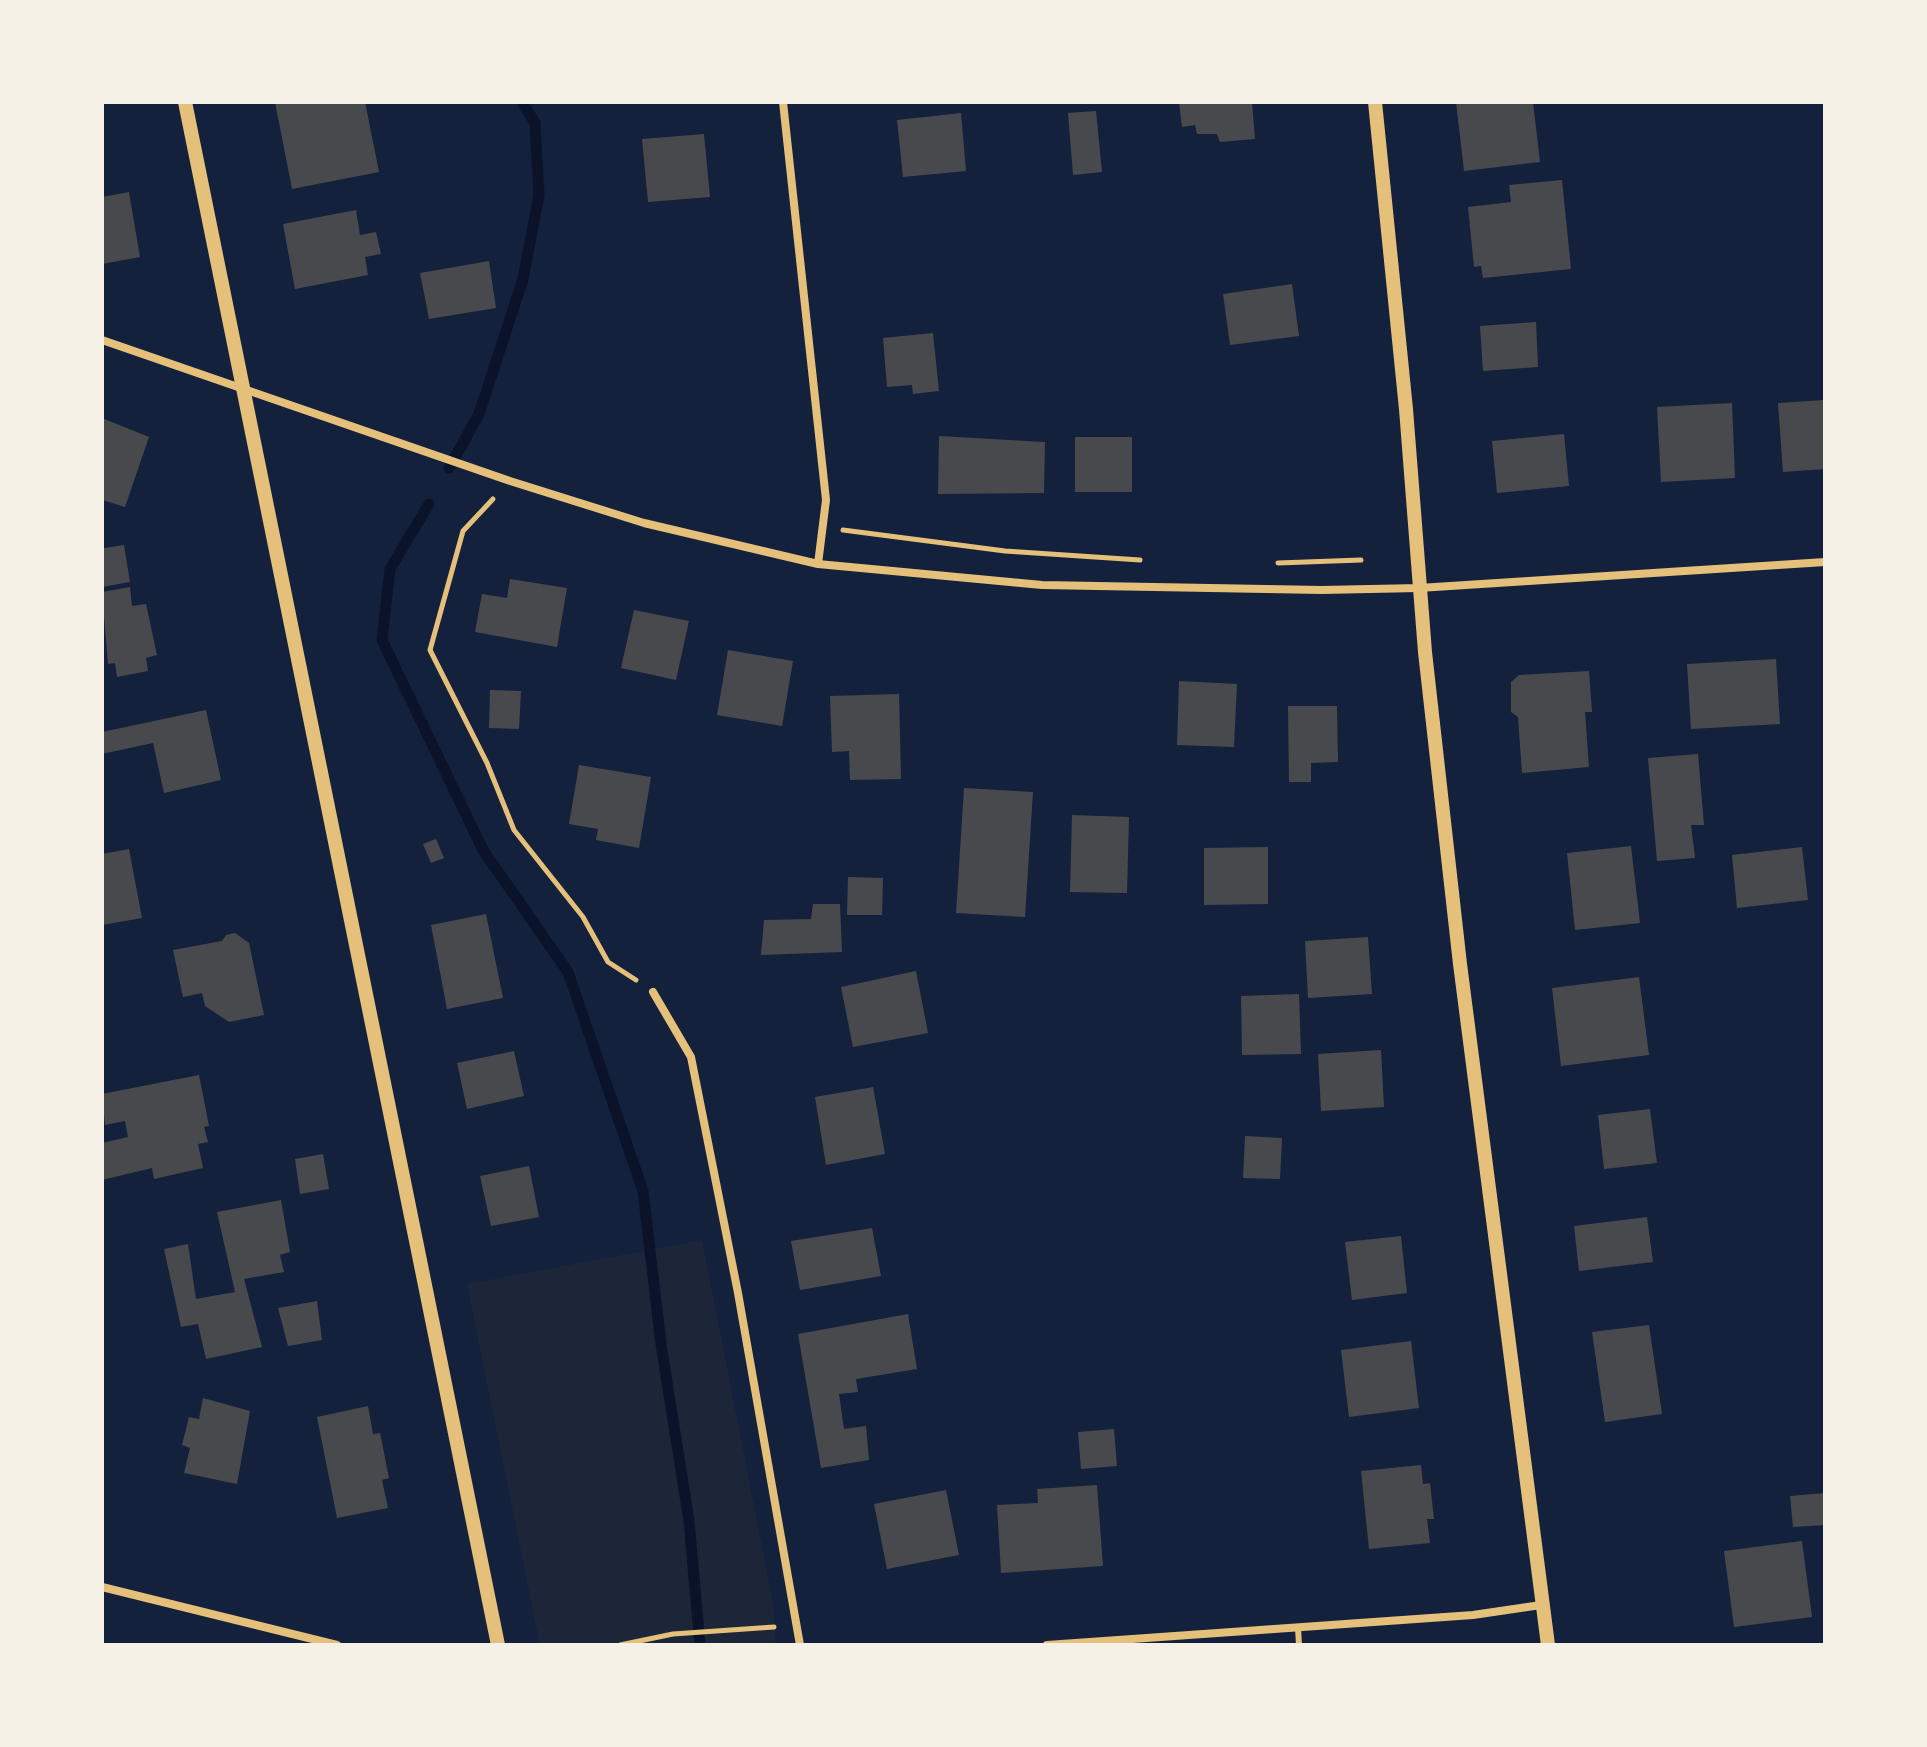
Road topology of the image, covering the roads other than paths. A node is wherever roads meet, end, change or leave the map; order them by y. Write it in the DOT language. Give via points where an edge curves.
graph roads {
  1 [pos="185,102"];
  2 [pos="783,102"];
  3 [pos="1375,102"];
  4 [pos="102,340"];
  5 [pos="240,387"];
  6 [pos="1825,562"];
  7 [pos="818,564"];
  8 [pos="1419,588"];
  9 [pos="653,992"];
  10 [pos="102,1587"];
  11 [pos="1541,1605"];
  12 [pos="1298,1628"];
  13 [pos="337,1645"];
  14 [pos="498,1645"];
  15 [pos="800,1645"];
  16 [pos="1047,1645"];
  17 [pos="1299,1645"];
  18 [pos="1548,1645"];
  1 -- 5 [label="street"];
  2 -- 7 [label="street" via="826,500"];
  3 -- 8 [label="street"];
  4 -- 5 [label="street"];
  5 -- 7 [label="street" via="644,523"];
  5 -- 14 [label="street"];
  6 -- 8 [label="street"];
  7 -- 8 [label="street" via="1042,585"];
  8 -- 11 [label="street" via="1460,964"];
  9 -- 15 [label="street" via="691,1057"];
  10 -- 13 [label="street"];
  11 -- 12 [label="street"];
  11 -- 18 [label="street"];
  12 -- 16 [label="street"];
  12 -- 17 [label="lane"];
}
